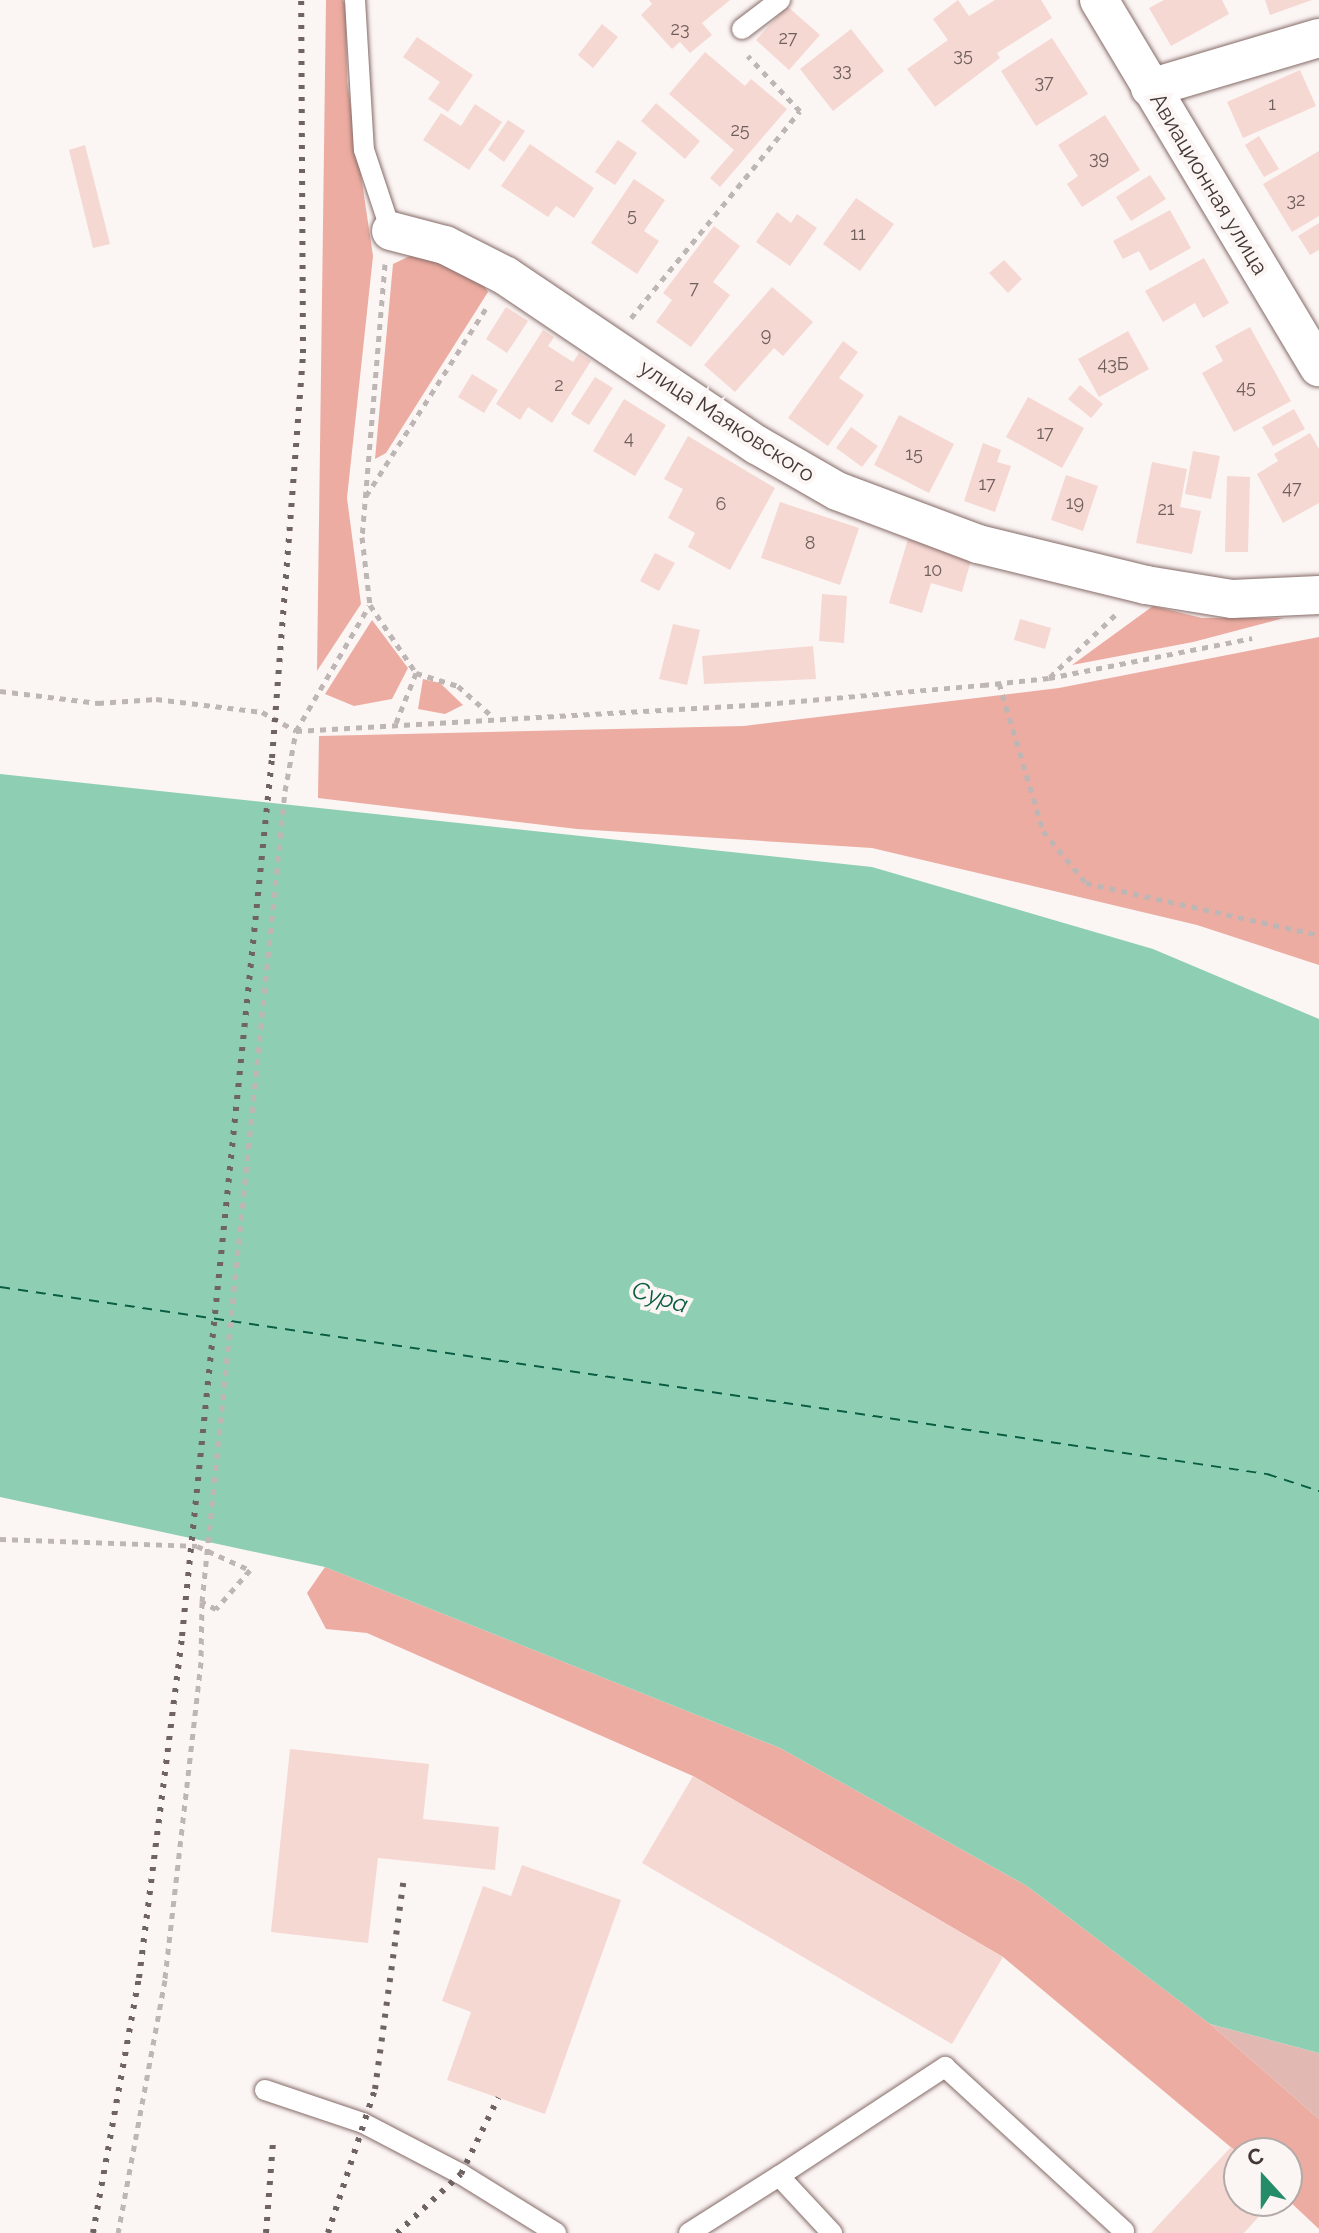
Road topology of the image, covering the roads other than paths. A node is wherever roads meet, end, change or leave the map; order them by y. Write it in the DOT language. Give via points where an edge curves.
graph roads {
  1 [pos="355,0"];
  2 [pos="780,0"];
  3 [pos="1099,0"];
  4 [pos="742,29"];
  5 [pos="1319,38"];
  6 [pos="1150,88"];
  7 [pos="391,231"];
  8 [pos="1319,367"];
  9 [pos="1319,595"];
  10 [pos="265,2090"];
  11 [pos="779,2176"];
  12 [pos="1124,2231"];
  13 [pos="556,2233"];
  14 [pos="689,2233"];
  15 [pos="832,2233"];
  1 -- 7 [label="lane" via="364,150"];
  2 -- 4 [label="lane"];
  3 -- 6 [label="street, Авиационная улица"];
  5 -- 6 [label="street"];
  6 -- 8 [label="street, Авиационная улица"];
  7 -- 9 [label="street, улица Маяковского" via="445,245 506,276 757,445 837,491 978,544 1146,585 1232,599"];
  10 -- 13 [label="lane" via="363,2123 461,2174"];
  11 -- 12 [label="lane" via="945,2067"];
  11 -- 14 [label="lane"];
  11 -- 15 [label="lane"];
}
